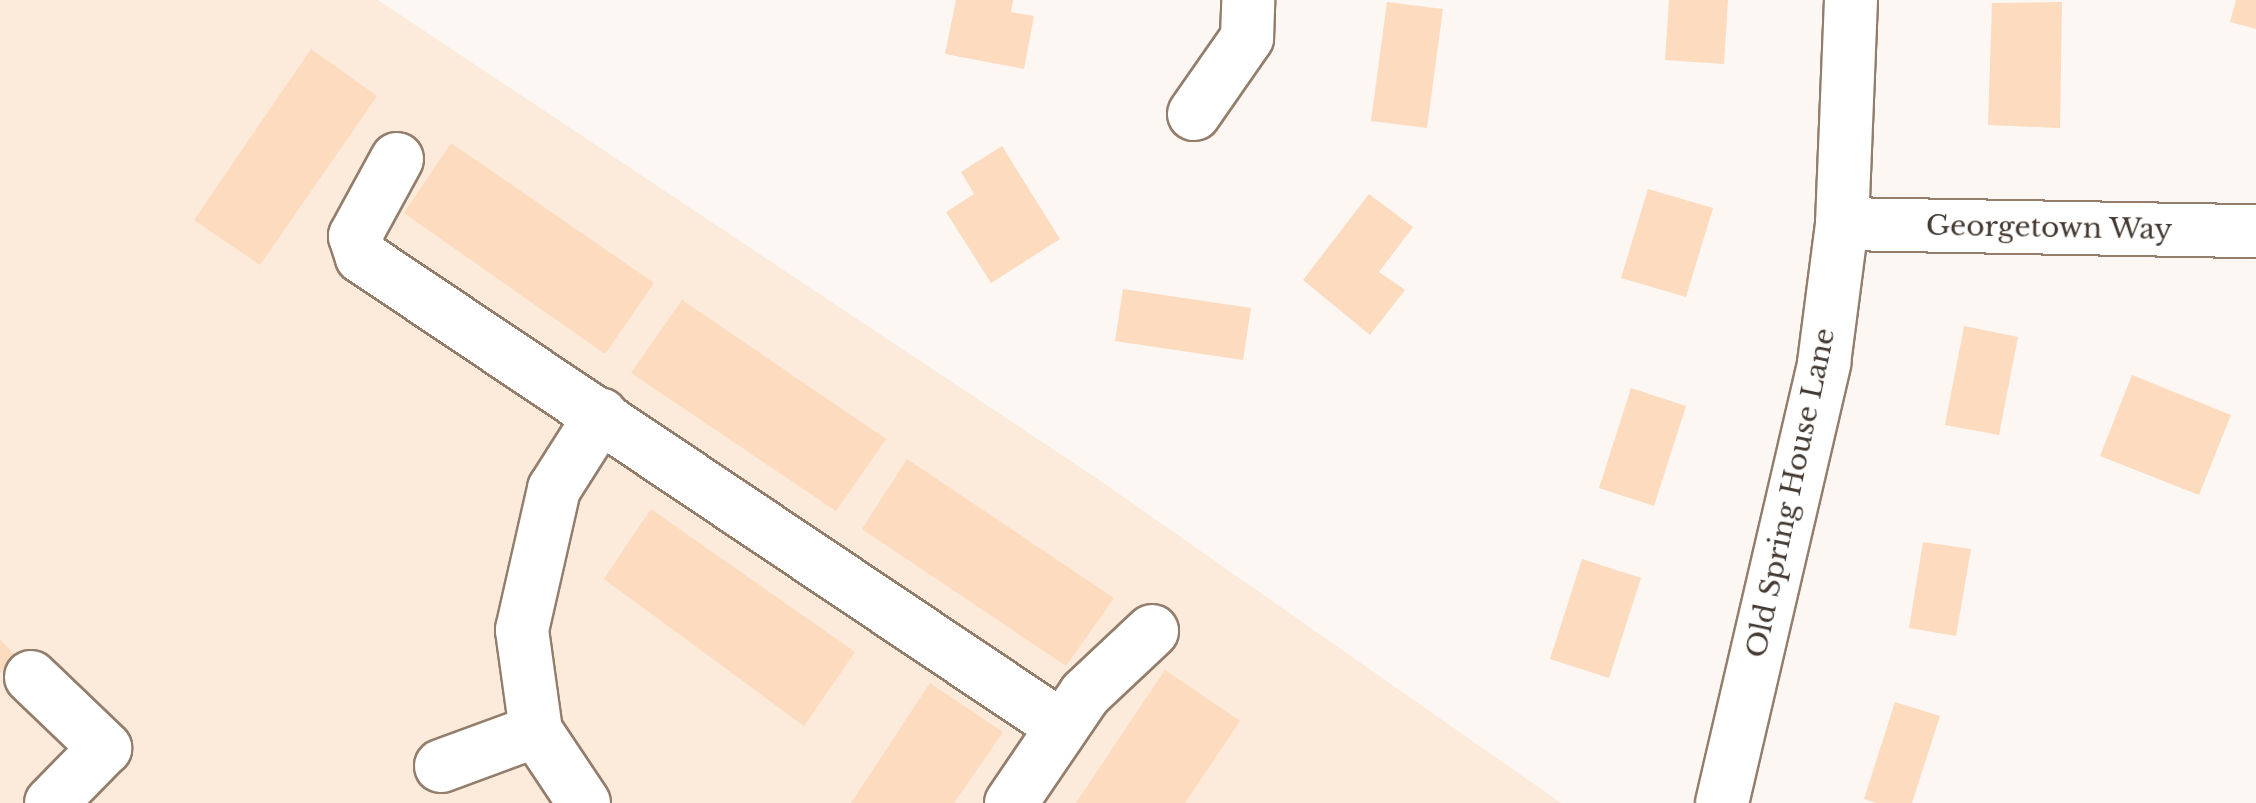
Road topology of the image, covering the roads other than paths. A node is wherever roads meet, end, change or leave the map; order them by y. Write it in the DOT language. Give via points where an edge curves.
graph roads {
  1 [pos="1248,0"];
  2 [pos="1851,0"];
  3 [pos="1194,114"];
  4 [pos="397,159"];
  5 [pos="1842,224"];
  6 [pos="2256,231"];
  7 [pos="601,415"];
  8 [pos="1152,631"];
  9 [pos="31,677"];
  10 [pos="1060,726"];
  11 [pos="536,731"];
  12 [pos="441,766"];
  13 [pos="51,803"];
  14 [pos="584,803"];
  15 [pos="1011,803"];
  16 [pos="1722,803"];
  1 -- 3 [label="street" via="1246,38"];
  2 -- 5 [label="street, Old Spring House Lane"];
  4 -- 7 [label="street" via="354,236 362,257"];
  5 -- 6 [label="street, Georgetown Way"];
  5 -- 16 [label="street, Old Spring House Lane" via="1824,363"];
  7 -- 10 [label="street"];
  7 -- 11 [label="street" via="554,490 534,558 522,630"];
  8 -- 10 [label="street"];
  9 -- 13 [label="street" via="105,748"];
  10 -- 15 [label="street"];
  11 -- 12 [label="street"];
  11 -- 14 [label="street"];
}
